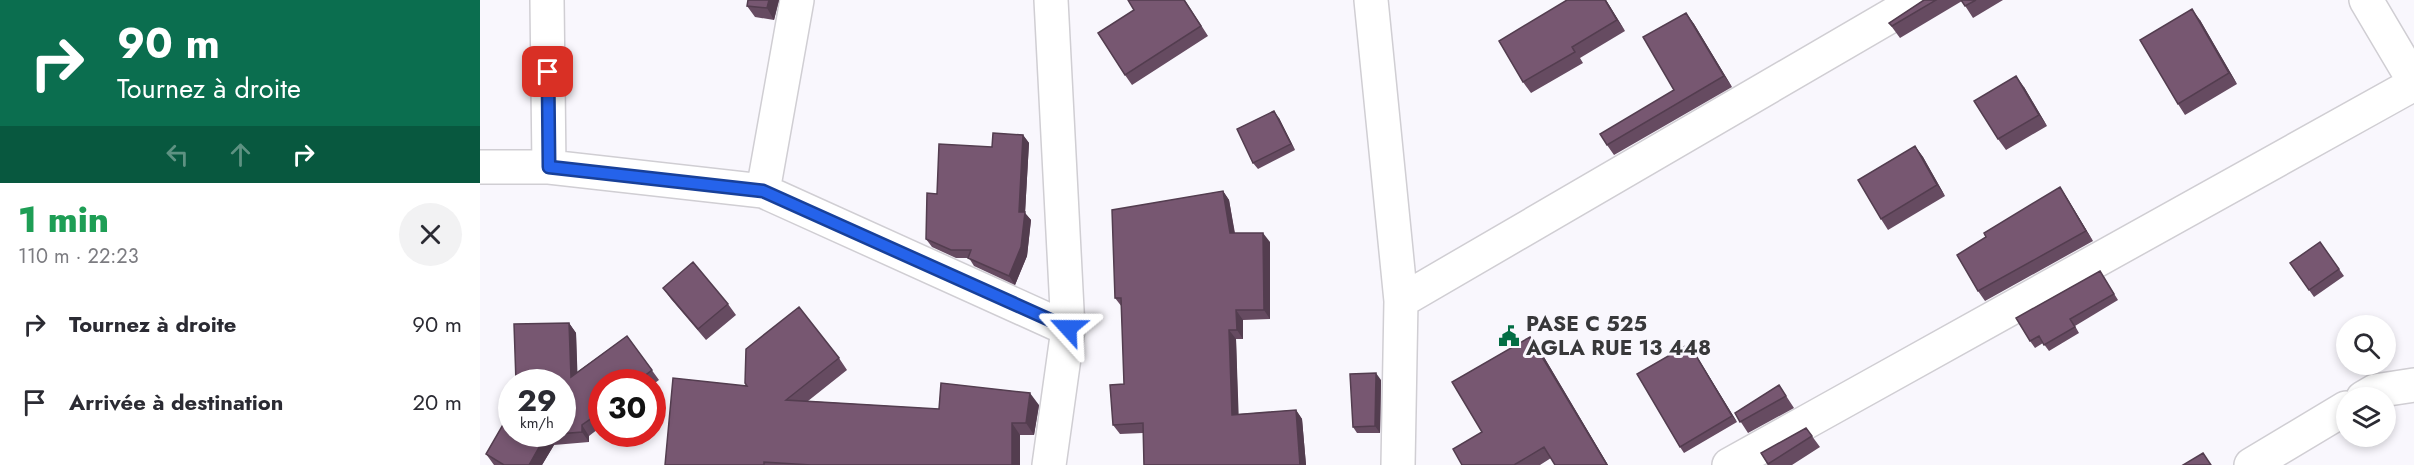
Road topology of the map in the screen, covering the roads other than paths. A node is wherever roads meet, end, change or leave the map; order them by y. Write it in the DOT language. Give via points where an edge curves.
graph roads {
  1 [pos="547,0"];
  2 [pos="797,0"];
  3 [pos="1051,0"];
  4 [pos="1371,0"];
  5 [pos="1918,0"];
  6 [pos="2366,0"];
  7 [pos="2414,82"];
  8 [pos="549,167"];
  9 [pos="480,168"];
  10 [pos="763,191"];
  11 [pos="1401,301"];
  12 [pos="1068,328"];
  13 [pos="2414,385"];
  14 [pos="2396,388"];
  15 [pos="2336,414"];
  16 [pos="1049,465"];
  17 [pos="1398,465"];
  18 [pos="1729,465"];
  19 [pos="2251,465"];
  1 -- 8 [label="street"];
  2 -- 10 [label="street"];
  3 -- 12 [label="street"];
  4 -- 11 [label="street"];
  5 -- 11 [label="street"];
  6 -- 7 [label="street"];
  7 -- 18 [label="street"];
  8 -- 9 [label="street"];
  8 -- 10 [label="street"];
  10 -- 12 [label="street"];
  11 -- 17 [label="street"];
  12 -- 16 [label="street"];
  13 -- 14 [label="street"];
  15 -- 19 [label="street"];
}
